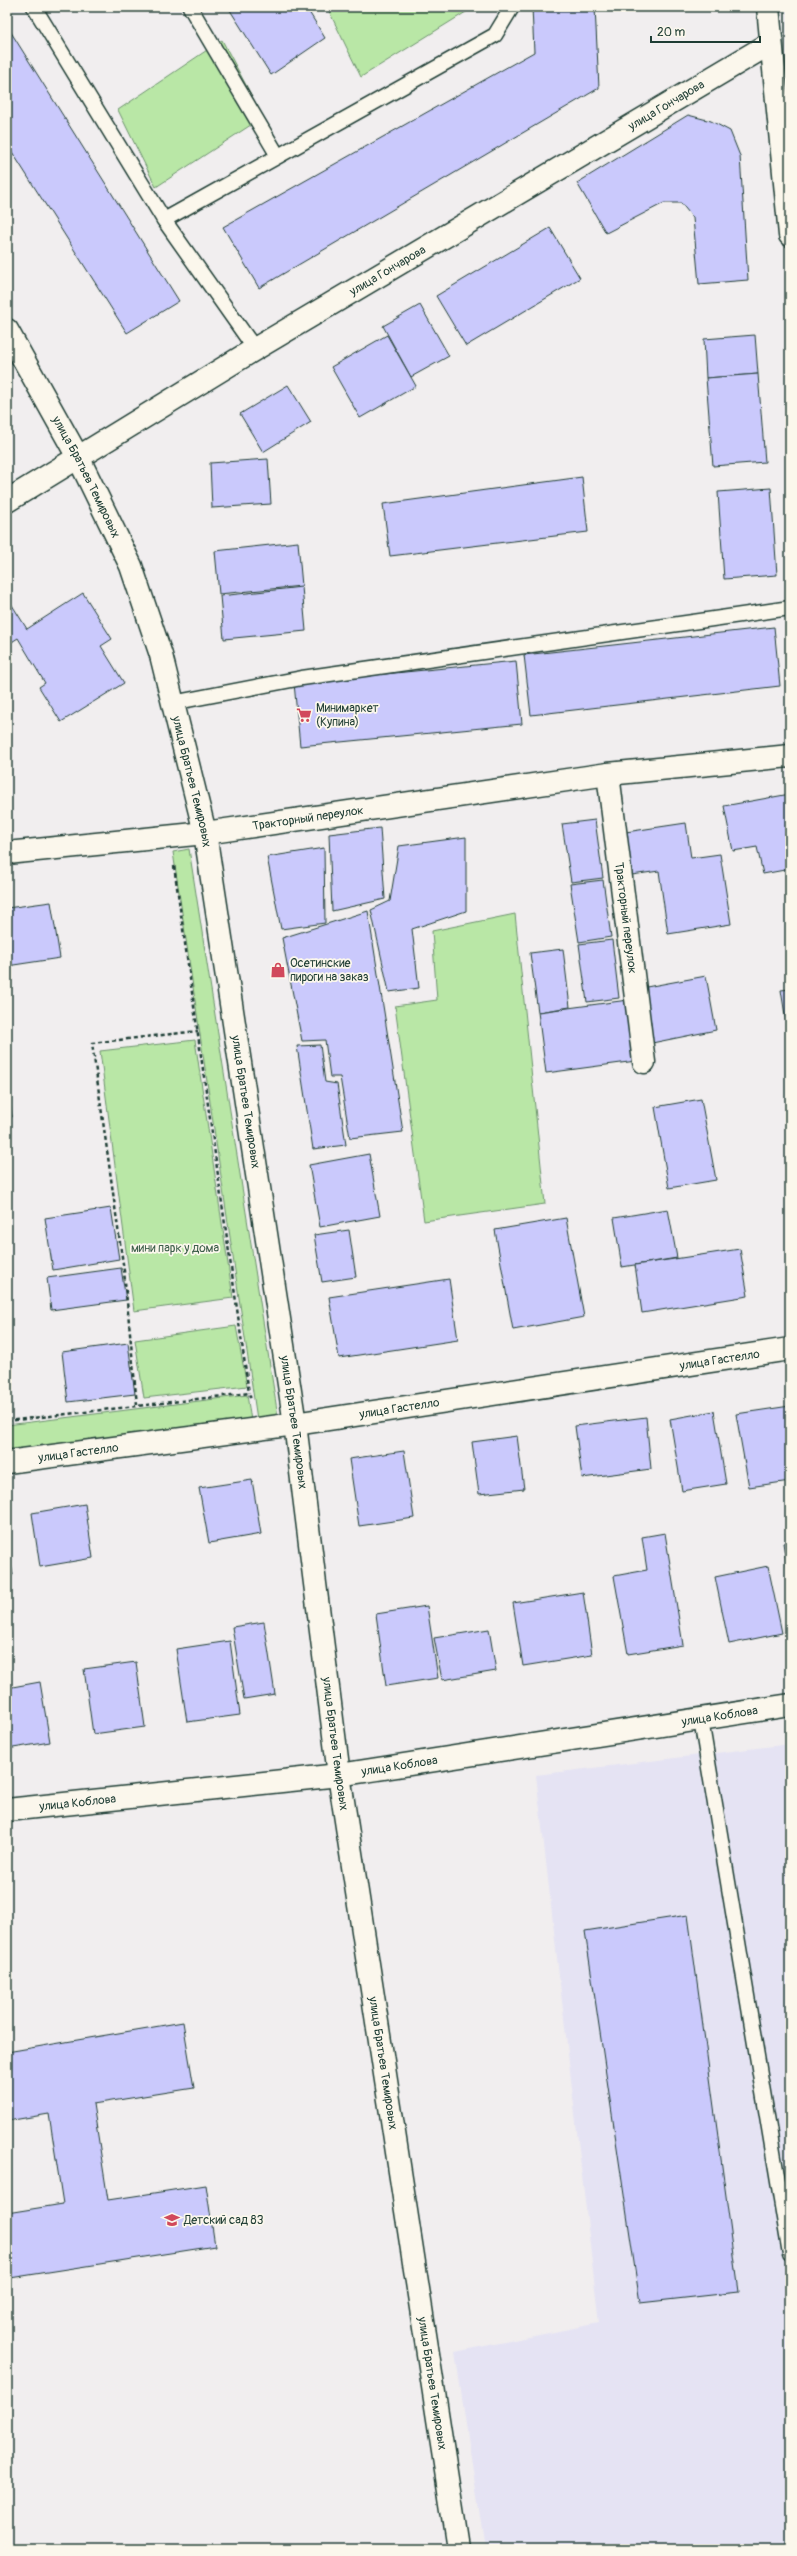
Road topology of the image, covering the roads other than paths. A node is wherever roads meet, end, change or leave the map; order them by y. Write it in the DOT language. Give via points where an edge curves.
graph roads {
  1 [pos="34,7"];
  2 [pos="190,7"];
  3 [pos="512,7"];
  4 [pos="768,7"];
  5 [pos="771,44"];
  6 [pos="278,156"];
  7 [pos="164,220"];
  8 [pos="790,235"];
  9 [pos="7,330"];
  10 [pos="255,349"];
  11 [pos="79,459"];
  12 [pos="7,501"];
  13 [pos="790,608"];
  14 [pos="172,703"];
  15 [pos="790,756"];
  16 [pos="608,774"];
  17 [pos="204,832"];
  18 [pos="7,853"];
  19 [pos="644,1062"];
  20 [pos="790,1349"];
  21 [pos="295,1424"];
  22 [pos="7,1462"];
  23 [pos="790,1704"];
  24 [pos="701,1720"];
  25 [pos="339,1775"];
  26 [pos="7,1810"];
  27 [pos="790,2254"];
  28 [pos="458,2549"];
  1 -- 7 [label="lane"];
  2 -- 6 [label="lane"];
  3 -- 6 [label="lane" via="495,35"];
  4 -- 5 [label="street"];
  5 -- 8 [label="street"];
  5 -- 10 [label="street, улица Гончарова"];
  6 -- 7 [label="lane"];
  7 -- 10 [label="lane"];
  9 -- 11 [label="street, улица Братьев Темировых"];
  10 -- 11 [label="street, улица Гончарова"];
  11 -- 12 [label="street, улица Гончарова"];
  11 -- 14 [label="street, улица Братьев Темировых" via="131,566 161,655"];
  13 -- 14 [label="lane" via="302,678"];
  14 -- 17 [label="street, улица Братьев Темировых"];
  15 -- 16 [label="street, Тракторный переулок"];
  16 -- 17 [label="street, Тракторный переулок"];
  16 -- 19 [label="street, Тракторный переулок"];
  17 -- 18 [label="street, Тракторный переулок"];
  17 -- 21 [label="street, улица Братьев Темировых"];
  20 -- 21 [label="street, улица Гастелло"];
  21 -- 22 [label="street, улица Гастелло"];
  21 -- 25 [label="street, улица Братьев Темировых"];
  23 -- 24 [label="street, улица Коблова"];
  24 -- 25 [label="street, улица Коблова"];
  24 -- 27 [label="lane"];
  25 -- 26 [label="street, улица Коблова"];
  25 -- 28 [label="street, улица Братьев Темировых"];
}
